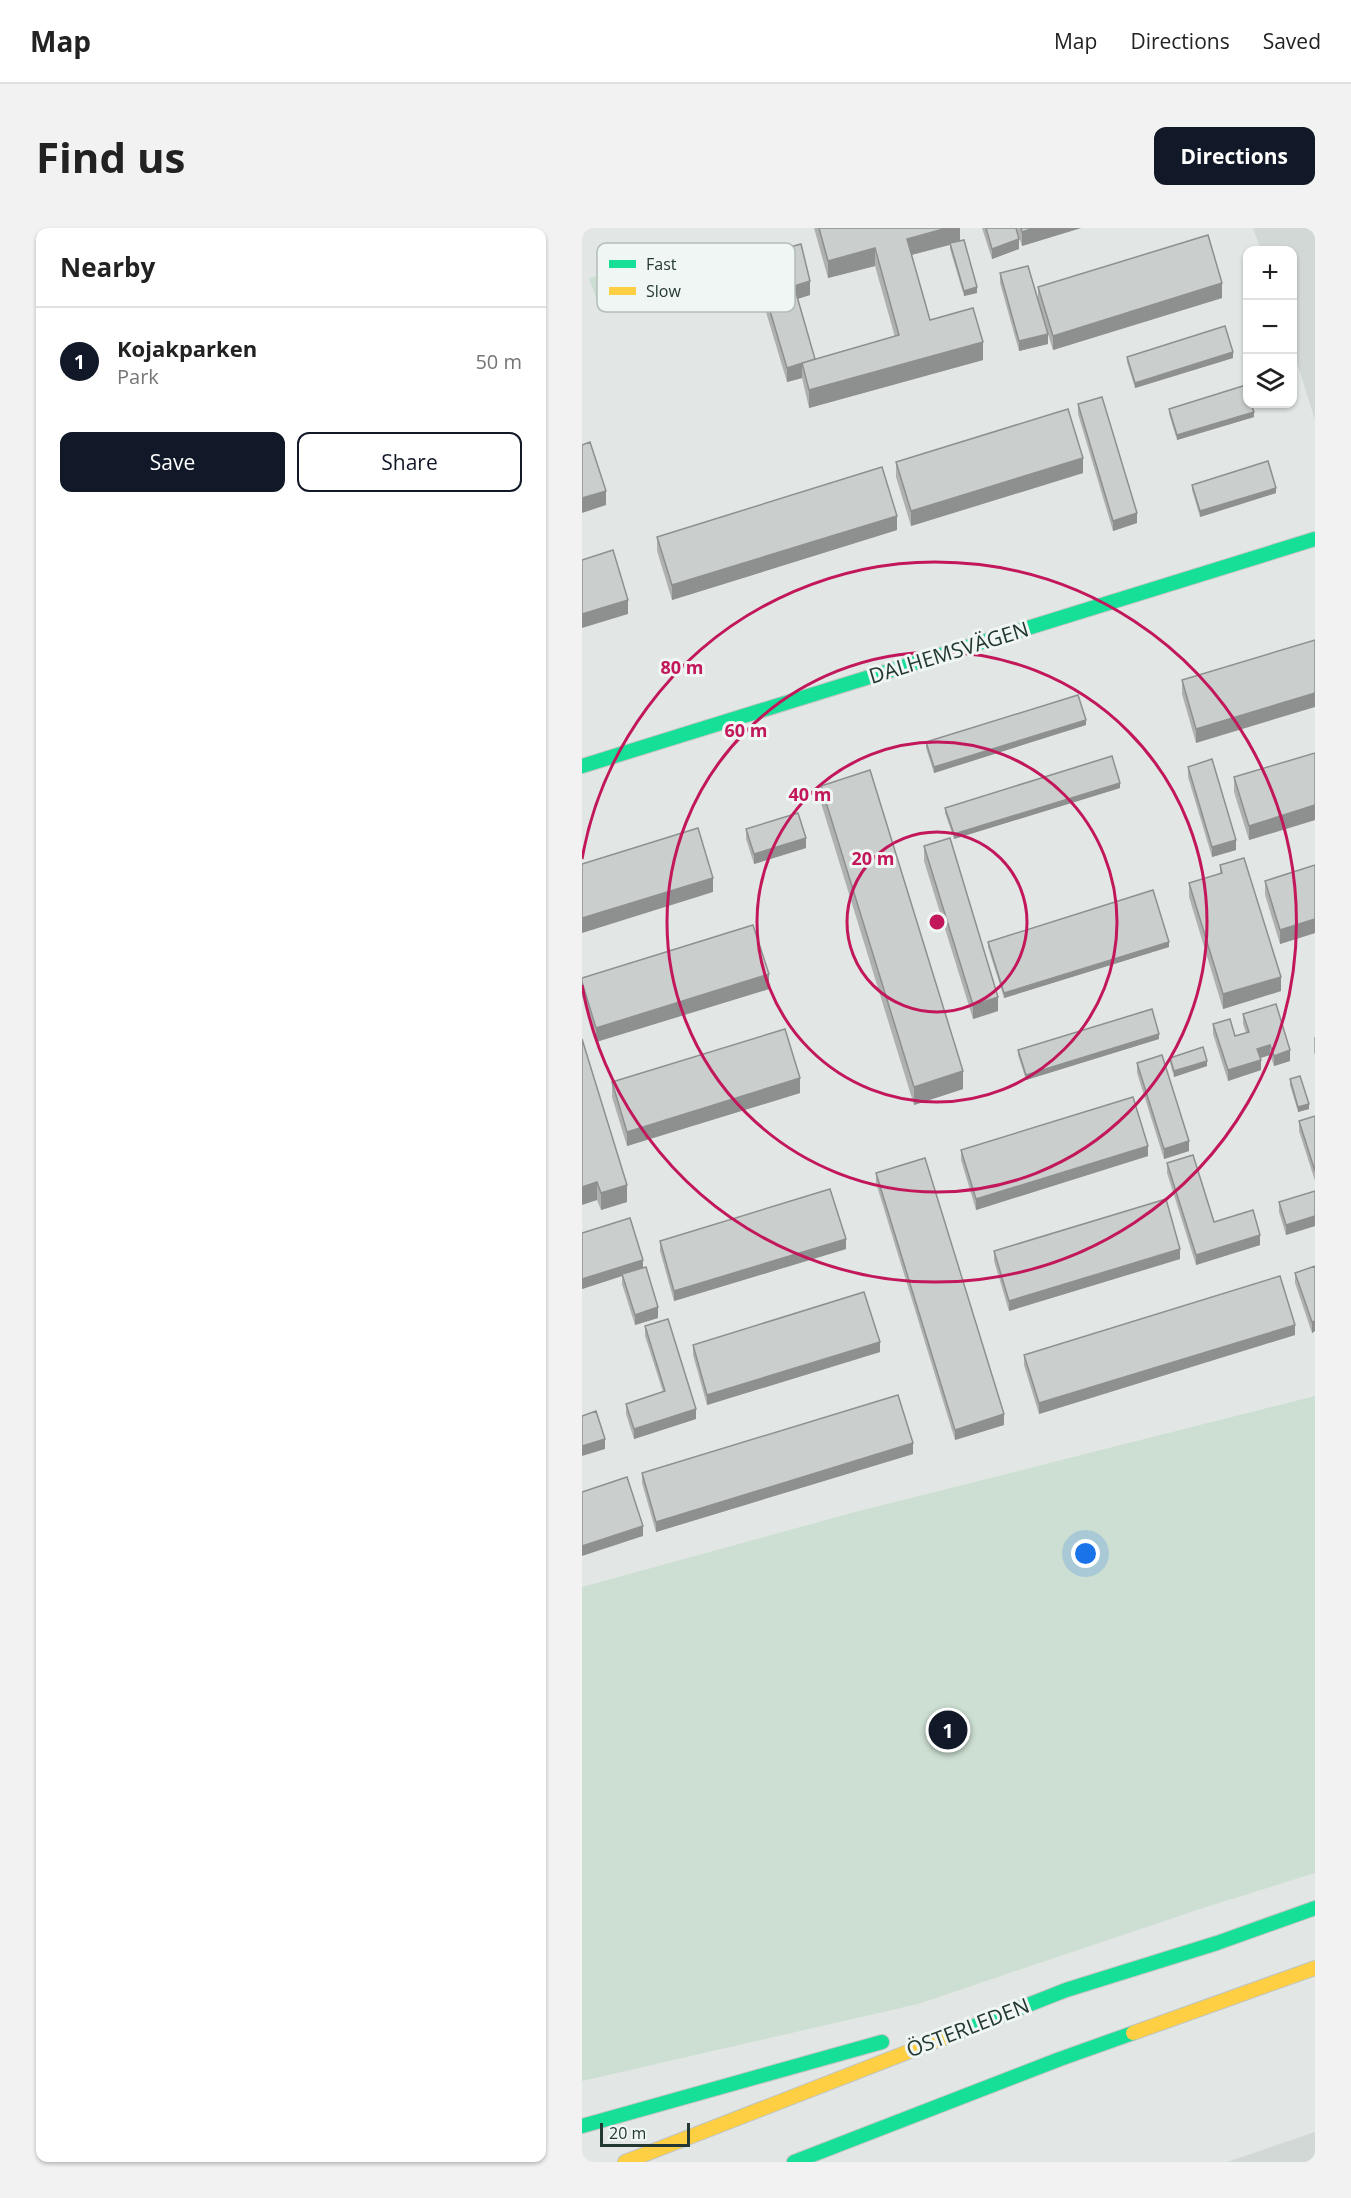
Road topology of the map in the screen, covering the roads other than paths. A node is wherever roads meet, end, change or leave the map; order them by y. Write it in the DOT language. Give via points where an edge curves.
graph roads {
  1 [pos="1315,538"];
  2 [pos="582,766"];
  3 [pos="1315,1908"];
  4 [pos="1315,1968"];
  5 [pos="1066,1990"];
  6 [pos="927,2029"];
  7 [pos="892,2039"];
  8 [pos="1060,2059"];
  9 [pos="944,2119"];
  10 [pos="582,2126"];
  11 [pos="625,2162"];
  12 [pos="794,2162"];
  1 -- 2 [label="main road, DALHEMSVÄGEN"];
  3 -- 5 [label="main road, ÖSTERLEDEN"];
  4 -- 8 [label="main road"];
  5 -- 6 [label="main road"];
  5 -- 11 [label="main road, ÖSTERLEDEN"];
  7 -- 10 [label="main road"];
  8 -- 9 [label="main road"];
  8 -- 12 [label="main road"];
}
